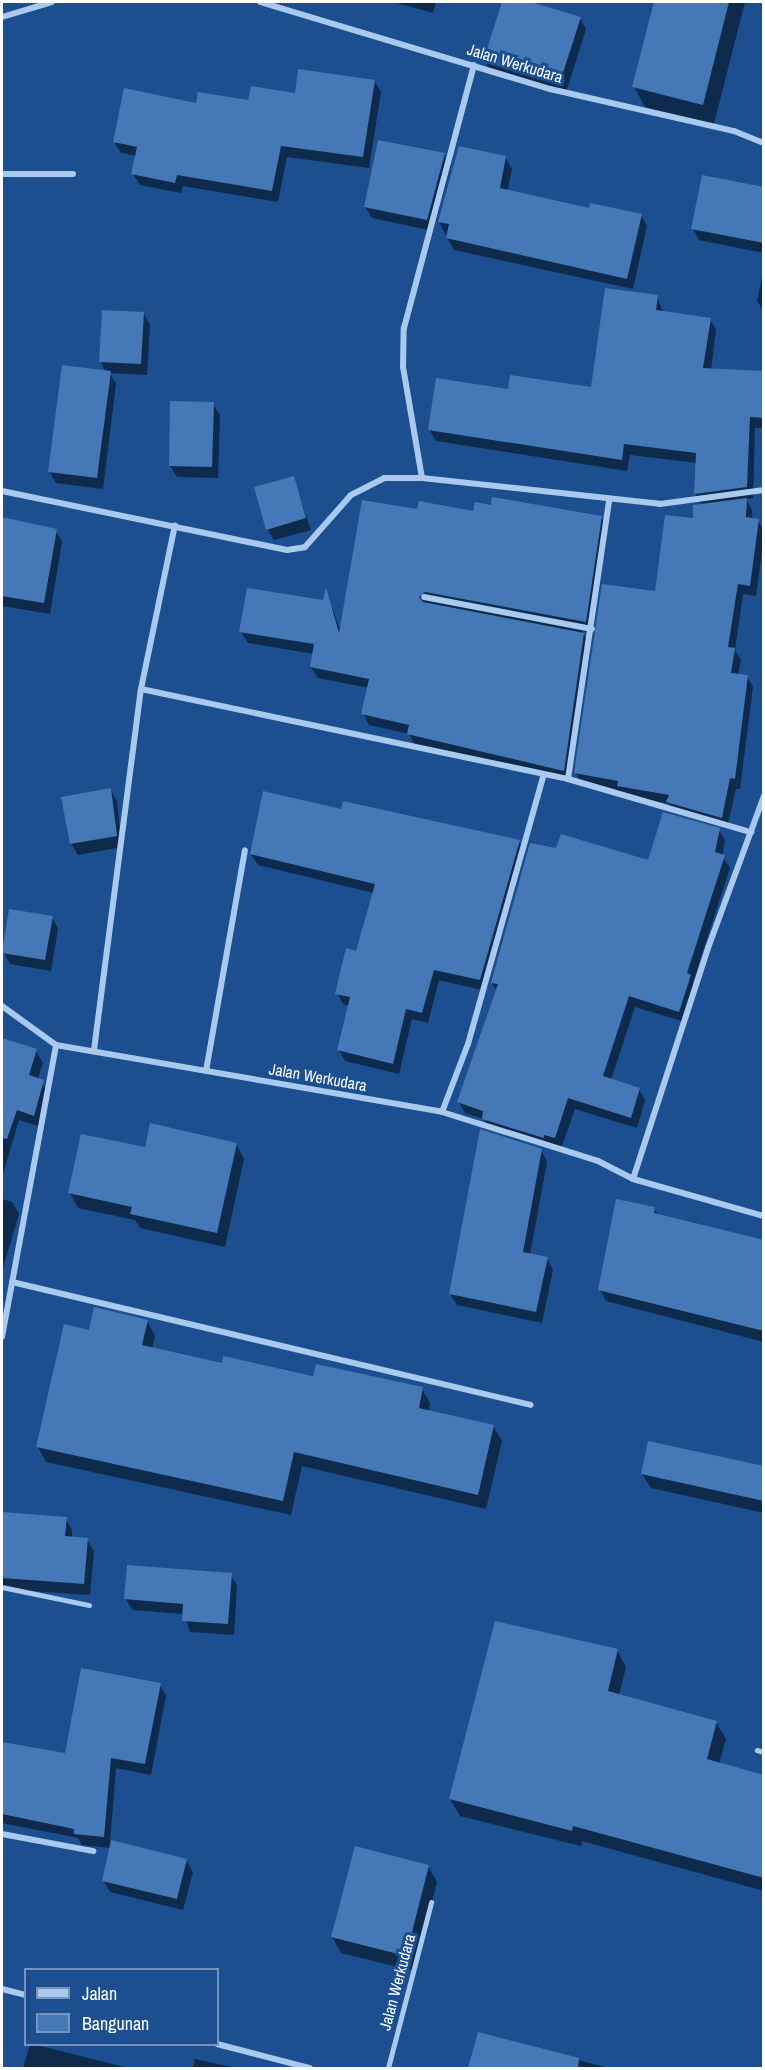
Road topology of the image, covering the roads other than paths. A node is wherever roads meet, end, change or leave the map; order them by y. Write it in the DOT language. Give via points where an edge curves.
graph roads {
  1 [pos="52,2"];
  2 [pos="260,2"];
  3 [pos="2,17"];
  4 [pos="474,65"];
  5 [pos="764,143"];
  6 [pos="2,174"];
  7 [pos="73,174"];
  8 [pos="422,478"];
  9 [pos="764,490"];
  10 [pos="2,491"];
  11 [pos="609,501"];
  12 [pos="175,525"];
  13 [pos="424,597"];
  14 [pos="592,629"];
  15 [pos="141,689"];
  16 [pos="544,774"];
  17 [pos="568,779"];
  18 [pos="764,796"];
  19 [pos="751,832"];
  20 [pos="245,850"];
  21 [pos="2,1006"];
  22 [pos="56,1045"];
  23 [pos="94,1050"];
  24 [pos="206,1071"];
  25 [pos="442,1112"];
  26 [pos="633,1179"];
  27 [pos="764,1216"];
  28 [pos="12,1282"];
  29 [pos="2,1337"];
  30 [pos="531,1405"];
  31 [pos="2,1587"];
  32 [pos="89,1605"];
  33 [pos="757,1750"];
  34 [pos="764,1752"];
  35 [pos="2,1834"];
  36 [pos="93,1851"];
  37 [pos="431,1903"];
  38 [pos="2,1989"];
  39 [pos="24,1994"];
  40 [pos="219,2045"];
  41 [pos="310,2068"];
  42 [pos="388,2068"];
  1 -- 3 [label="street"];
  2 -- 4 [label="street, Jalan Werkudara"];
  4 -- 5 [label="street, Jalan Werkudara" via="550,89 734,131"];
  4 -- 8 [label="street" via="404,328 403,368"];
  6 -- 7 [label="street"];
  8 -- 11 [label="street"];
  8 -- 12 [label="street" via="384,478 366,484 351,495 305,547 287,550"];
  9 -- 11 [label="street" via="660,504"];
  10 -- 12 [label="street"];
  11 -- 14 [label="street"];
  12 -- 15 [label="street"];
  13 -- 14 [label="street"];
  14 -- 17 [label="street"];
  15 -- 16 [label="street"];
  15 -- 23 [label="street"];
  16 -- 17 [label="street"];
  16 -- 25 [label="street" via="468,1044"];
  17 -- 19 [label="street"];
  18 -- 19 [label="street"];
  19 -- 26 [label="street" via="708,948"];
  20 -- 24 [label="street"];
  21 -- 22 [label="street, Jalan Werkudara"];
  22 -- 23 [label="street, Jalan Werkudara"];
  22 -- 28 [label="street"];
  23 -- 24 [label="street, Jalan Werkudara"];
  24 -- 25 [label="street, Jalan Werkudara"];
  25 -- 26 [label="street, Jalan Werkudara" via="598,1161"];
  26 -- 27 [label="street, Jalan Werkudara"];
  28 -- 29 [label="street"];
  28 -- 30 [label="street"];
  31 -- 32 [label="lane"];
  33 -- 34 [label="lane"];
  35 -- 36 [label="street"];
  37 -- 42 [label="lane, Jalan Werkudara"];
  38 -- 39 [label="street"];
  40 -- 41 [label="street"];
}
